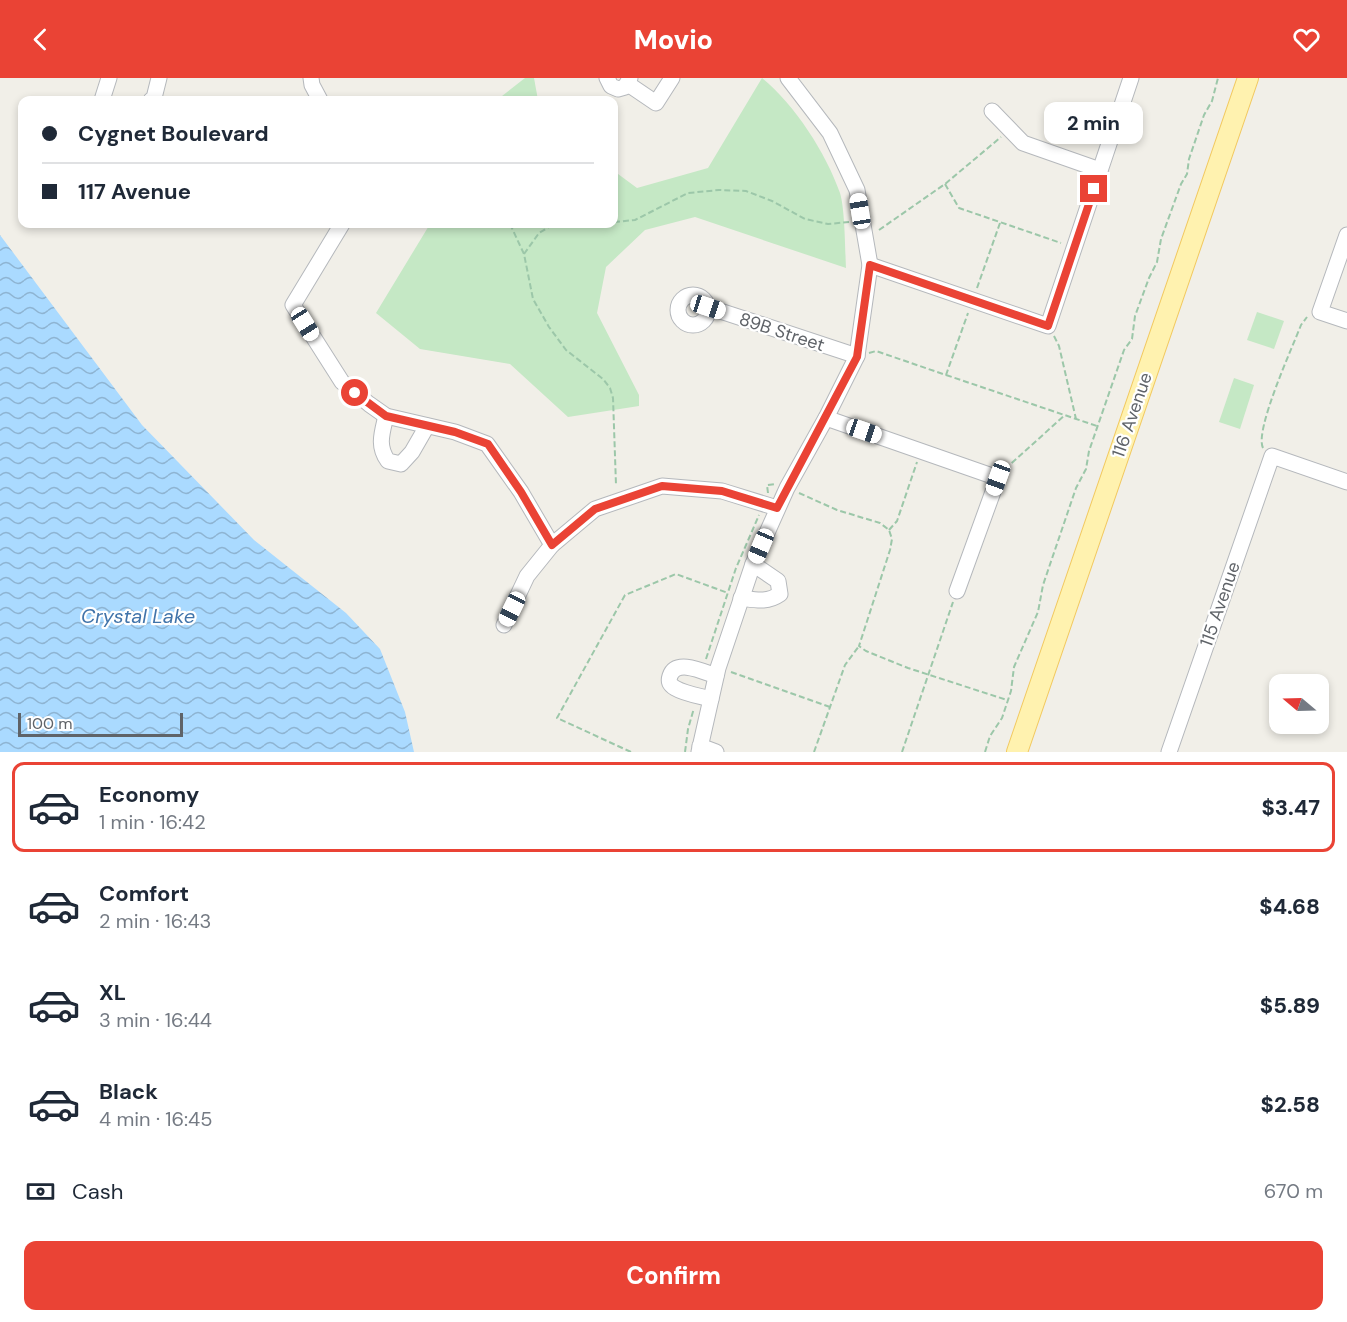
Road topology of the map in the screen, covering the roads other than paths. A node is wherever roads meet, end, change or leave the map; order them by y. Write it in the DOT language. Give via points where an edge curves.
graph roads {
  1 [pos="109,78"];
  2 [pos="159,78"];
  3 [pos="311,78"];
  4 [pos="607,78"];
  5 [pos="672,78"];
  6 [pos="788,78"];
  7 [pos="1131,78"];
  8 [pos="1248,78"];
  9 [pos="629,81"];
  10 [pos="103,96"];
  11 [pos="154,96"];
  12 [pos="318,96"];
  13 [pos="992,111"];
  14 [pos="1100,170"];
  15 [pos="340,228"];
  16 [pos="1347,235"];
  17 [pos="870,265"];
  18 [pos="708,307"];
  19 [pos="1347,321"];
  20 [pos="857,357"];
  21 [pos="386,416"];
  22 [pos="826,418"];
  23 [pos="427,426"];
  24 [pos="1347,482"];
  25 [pos="777,508"];
  26 [pos="552,545"];
  27 [pos="753,564"];
  28 [pos="957,591"];
  29 [pos="741,598"];
  30 [pos="504,625"];
  31 [pos="717,672"];
  32 [pos="711,699"];
  33 [pos="700,749"];
  34 [pos="716,752"];
  35 [pos="1017,752"];
  36 [pos="1169,752"];
  1 -- 10 [label="street"];
  2 -- 11 [label="street"];
  3 -- 12 [label="street"];
  4 -- 9 [label="street" via="614,88 622,88"];
  5 -- 9 [label="street" via="656,103"];
  6 -- 17 [label="street" via="830,133 857,190"];
  7 -- 14 [label="street"];
  8 -- 35 [label="main road, 116 Avenue"];
  13 -- 14 [label="street" via="1023,143"];
  14 -- 17 [label="street" via="1048,326"];
  15 -- 21 [label="street" via="293,305 342,382"];
  16 -- 19 [label="street" via="1320,312"];
  17 -- 20 [label="street"];
  18 -- 20 [label="street, 89B Street"];
  20 -- 22 [label="street"];
  21 -- 23 [label="street"];
  21 -- 23 [label="street" via="380,443 388,462 401,464"];
  22 -- 25 [label="street"];
  22 -- 28 [label="street" via="998,478"];
  23 -- 26 [label="street" via="488,444"];
  24 -- 36 [label="street, 115 Avenue" via="1272,456"];
  25 -- 26 [label="street" via="722,491 662,486 595,509"];
  25 -- 27 [label="street"];
  26 -- 30 [label="street" via="527,576"];
  27 -- 29 [label="street"];
  27 -- 29 [label="street" via="778,581 780,594 762,601"];
  29 -- 31 [label="street"];
  31 -- 32 [label="street"];
  31 -- 32 [label="street" via="682,666 670,675 669,681 677,690"];
  32 -- 33 [label="street"];
  33 -- 34 [label="street"];
}
